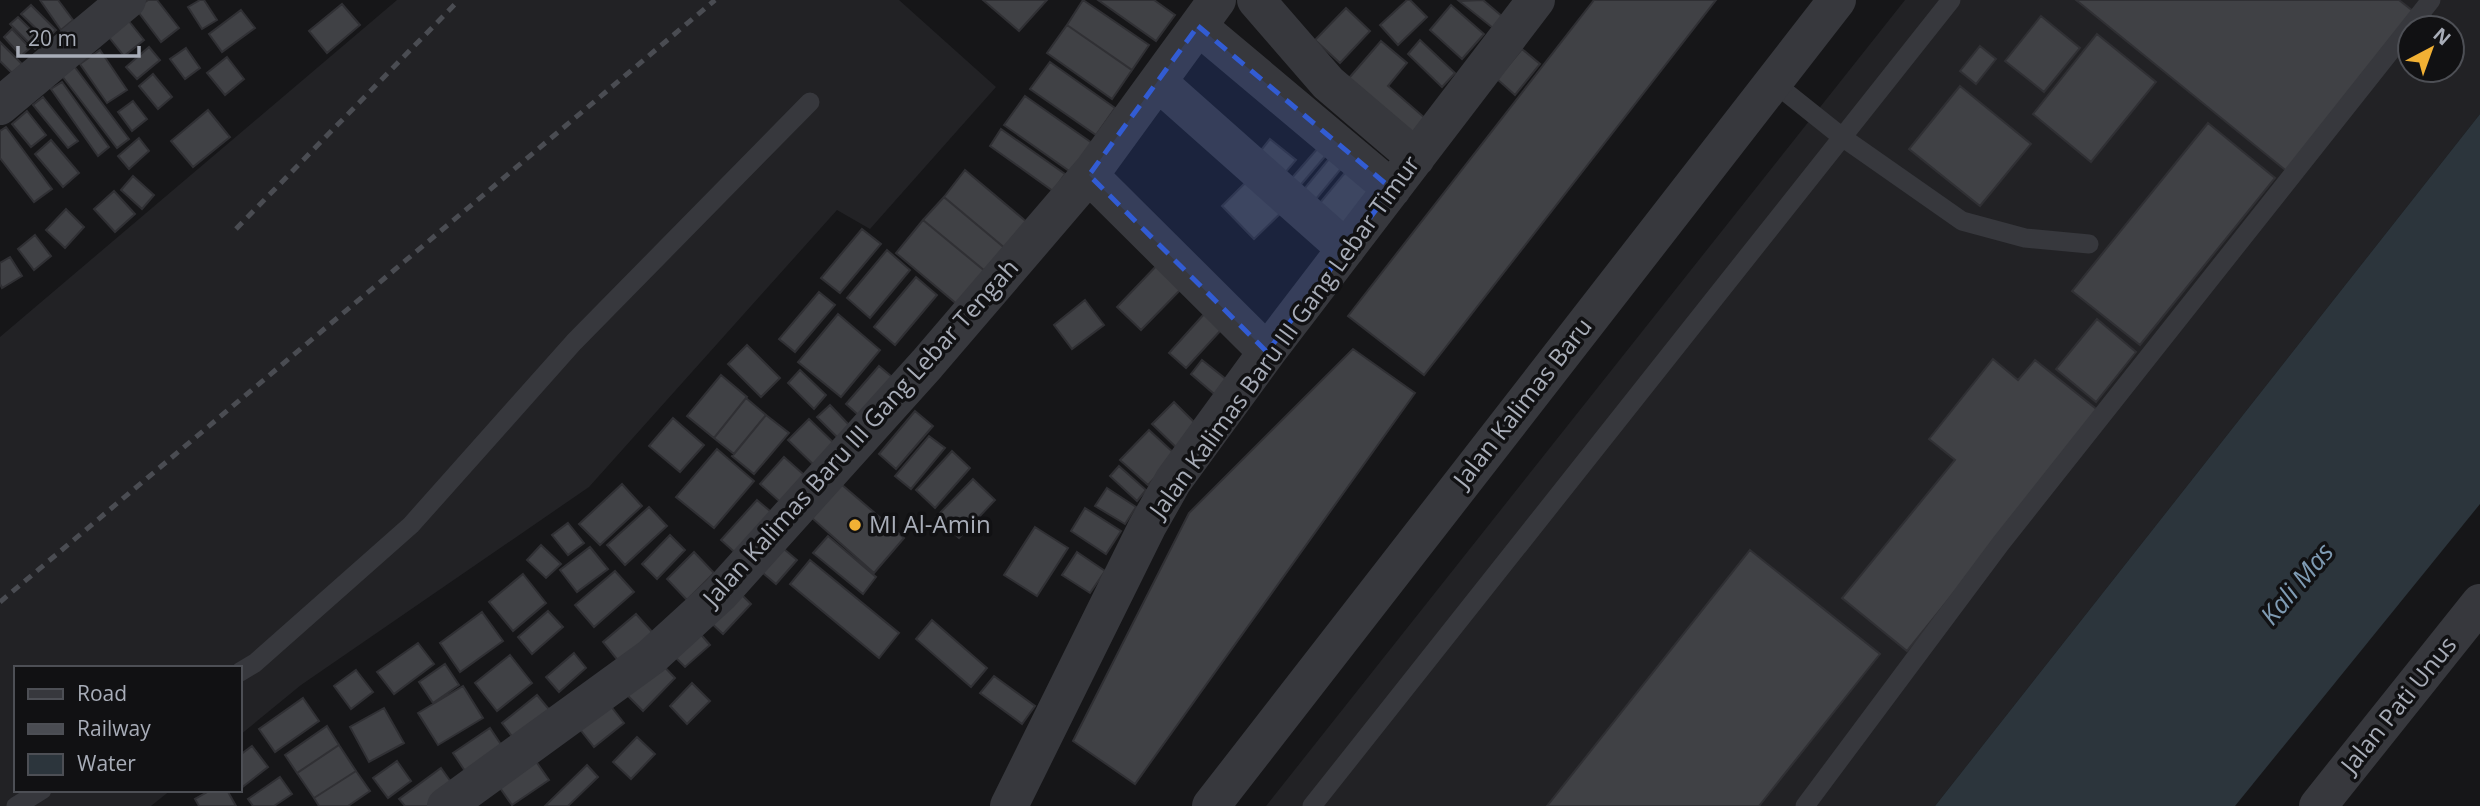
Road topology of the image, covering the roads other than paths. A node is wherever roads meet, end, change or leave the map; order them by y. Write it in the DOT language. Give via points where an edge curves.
graph roads {
  1 [pos="127,0"];
  2 [pos="1256,0"];
  3 [pos="1536,0"];
  4 [pos="1837,0"];
  5 [pos="1951,0"];
  6 [pos="2431,0"];
  7 [pos="1207,13"];
  8 [pos="1772,81"];
  9 [pos="1158,82"];
  10 [pos="810,102"];
  11 [pos="0,106"];
  12 [pos="1842,137"];
  13 [pos="1416,158"];
  14 [pos="1089,175"];
  15 [pos="1392,189"];
  16 [pos="2089,244"];
  17 [pos="1346,249"];
  18 [pos="1268,352"];
  19 [pos="2480,603"];
  20 [pos="242,671"];
  21 [pos="39,792"];
  22 [pos="16,806"];
  23 [pos="446,806"];
  24 [pos="1009,806"];
  25 [pos="1211,806"];
  26 [pos="1312,806"];
  27 [pos="1805,806"];
  28 [pos="2318,806"];
  1 -- 11 [label="street"];
  2 -- 13 [label="street" via="1328,83"];
  3 -- 13 [label="street, Jalan Kalimas Baru III Gang Lebar Timur"];
  4 -- 8 [label="street, Jalan Kalimas Baru"];
  5 -- 12 [label="lane"];
  6 -- 27 [label="lane" via="2001,543"];
  7 -- 9 [label="street, Jalan Kalimas Baru III Gang Lebar Tengah"];
  7 -- 15 [label="street"];
  8 -- 12 [label="lane"];
  8 -- 25 [label="street, Jalan Kalimas Baru"];
  9 -- 14 [label="street, Jalan Kalimas Baru III Gang Lebar Tengah"];
  9 -- 17 [label="street"];
  10 -- 20 [label="lane" via="574,342 411,525"];
  12 -- 16 [label="lane" via="1962,221 2025,238"];
  12 -- 26 [label="lane"];
  13 -- 15 [label="street, Jalan Kalimas Baru III Gang Lebar Timur"];
  14 -- 18 [label="street"];
  14 -- 23 [label="street, Jalan Kalimas Baru III Gang Lebar Tengah" via="720,594 651,657"];
  15 -- 17 [label="street, Jalan Kalimas Baru III Gang Lebar Timur"];
  17 -- 18 [label="street, Jalan Kalimas Baru III Gang Lebar Timur"];
  18 -- 24 [label="street, Jalan Kalimas Baru III Gang Lebar Timur" via="1159,503"];
  19 -- 28 [label="street, Jalan Pati Unus"];
  21 -- 22 [label="lane"];
}
